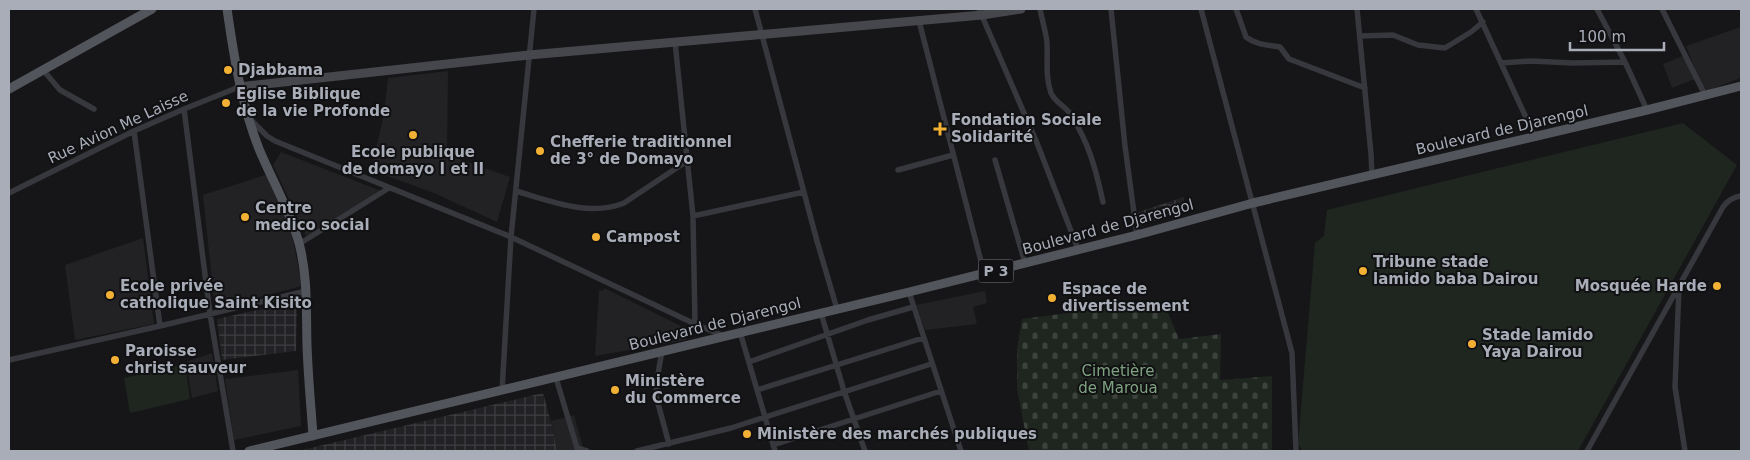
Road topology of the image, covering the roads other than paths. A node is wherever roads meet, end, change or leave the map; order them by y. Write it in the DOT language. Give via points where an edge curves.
graph roads {
  1 [pos="152,9"];
  2 [pos="227,9"];
  3 [pos="534,9"];
  4 [pos="755,9"];
  5 [pos="1021,9"];
  6 [pos="1040,9"];
  7 [pos="1111,9"];
  8 [pos="1201,9"];
  9 [pos="1236,9"];
  10 [pos="1357,9"];
  11 [pos="1476,9"];
  12 [pos="1597,9"];
  13 [pos="1662,9"];
  14 [pos="980,12"];
  15 [pos="919,21"];
  16 [pos="1482,22"];
  17 [pos="761,34"];
  18 [pos="1360,36"];
  19 [pos="675,42"];
  20 [pos="529,55"];
  21 [pos="1625,62"];
  22 [pos="1501,63"];
  23 [pos="43,70"];
  24 [pos="1741,86"];
  25 [pos="239,87"];
  26 [pos="1365,88"];
  27 [pos="9,89"];
  28 [pos="1705,95"];
  29 [pos="94,109"];
  30 [pos="184,109"];
  31 [pos="1647,110"];
  32 [pos="247,116"];
  33 [pos="134,131"];
  34 [pos="1535,137"];
  35 [pos="953,155"];
  36 [pos="995,160"];
  37 [pos="687,161"];
  38 [pos="898,170"];
  39 [pos="1372,175"];
  40 [pos="389,188"];
  41 [pos="516,192"];
  42 [pos="804,192"];
  43 [pos="9,193"];
  44 [pos="1741,196"];
  45 [pos="1104,202"];
  46 [pos="1253,203"];
  47 [pos="693,216"];
  48 [pos="1137,235"];
  49 [pos="511,237"];
  50 [pos="299,244"];
  51 [pos="1078,249"];
  52 [pos="1025,263"];
  53 [pos="984,274"];
  54 [pos="1679,285"];
  55 [pos="306,291"];
  56 [pos="909,292"];
  57 [pos="913,307"];
  58 [pos="837,309"];
  59 [pos="822,313"];
  60 [pos="210,314"];
  61 [pos="695,324"];
  62 [pos="160,326"];
  63 [pos="740,332"];
  64 [pos="828,335"];
  65 [pos="724,336"];
  66 [pos="923,338"];
  67 [pos="662,351"];
  68 [pos="9,360"];
  69 [pos="749,362"];
  70 [pos="836,364"];
  71 [pos="931,364"];
  72 [pos="556,378"];
  73 [pos="757,390"];
  74 [pos="502,391"];
  75 [pos="844,391"];
  76 [pos="941,391"];
  77 [pos="765,416"];
  78 [pos="853,418"];
  79 [pos="313,436"];
  80 [pos="669,444"];
  81 [pos="774,448"];
  82 [pos="577,450"];
  83 [pos="233,451"];
  84 [pos="249,451"];
  85 [pos="587,451"];
  86 [pos="637,451"];
  87 [pos="865,451"];
  88 [pos="961,451"];
  89 [pos="1296,451"];
  90 [pos="1587,451"];
  91 [pos="1685,451"];
  1 -- 23 [label="main road"];
  2 -- 25 [label="main road"];
  3 -- 20 [label="street"];
  4 -- 17 [label="street"];
  5 -- 14 [label="main road"];
  6 -- 45 [label="street" via="1047,44 1046,76 1051,92 1054,100 1071,115 1086,143 1096,166"];
  7 -- 48 [label="street"];
  8 -- 46 [label="street"];
  9 -- 26 [label="street" via="1249,39 1280,47 1289,59"];
  10 -- 18 [label="street"];
  11 -- 16 [label="street"];
  12 -- 21 [label="street"];
  13 -- 28 [label="street"];
  14 -- 15 [label="main road"];
  14 -- 51 [label="street" via="1037,143"];
  15 -- 17 [label="main road"];
  15 -- 35 [label="street"];
  16 -- 18 [label="street" via="1446,48 1418,45 1393,35"];
  16 -- 22 [label="street"];
  17 -- 19 [label="main road"];
  17 -- 42 [label="street"];
  18 -- 26 [label="street"];
  19 -- 20 [label="main road"];
  19 -- 37 [label="street"];
  20 -- 25 [label="main road"];
  20 -- 41 [label="street"];
  21 -- 22 [label="street"];
  21 -- 31 [label="street"];
  22 -- 34 [label="street"];
  23 -- 27 [label="main road"];
  23 -- 29 [label="street" via="60,90"];
  24 -- 28 [label="main road, Boulevard de Djarengol / P 3"];
  25 -- 30 [label="street, Rue Avion Me Laisse"];
  25 -- 32 [label="main road"];
  26 -- 39 [label="street"];
  28 -- 31 [label="main road, Boulevard de Djarengol / P 3"];
  30 -- 33 [label="street, Rue Avion Me Laisse"];
  30 -- 60 [label="street"];
  31 -- 34 [label="main road, Boulevard de Djarengol / P 3"];
  32 -- 40 [label="street" via="275,141"];
  32 -- 50 [label="main road"];
  33 -- 43 [label="street, Rue Avion Me Laisse"];
  33 -- 62 [label="street"];
  34 -- 39 [label="main road, Boulevard de Djarengol / P 3"];
  35 -- 38 [label="street"];
  35 -- 53 [label="street"];
  36 -- 52 [label="street"];
  37 -- 41 [label="street" via="615,207 582,208"];
  37 -- 47 [label="street"];
  39 -- 46 [label="main road, Boulevard de Djarengol / P 3"];
  40 -- 49 [label="street"];
  40 -- 50 [label="street"];
  41 -- 49 [label="street"];
  42 -- 47 [label="street"];
  42 -- 58 [label="street"];
  44 -- 54 [label="street" via="1728,200 1723,206"];
  46 -- 48 [label="main road, Boulevard de Djarengol / P 3"];
  46 -- 89 [label="street" via="1292,353"];
  47 -- 61 [label="street"];
  48 -- 51 [label="main road, Boulevard de Djarengol / P 3"];
  49 -- 61 [label="street"];
  49 -- 74 [label="street"];
  50 -- 55 [label="main road"];
  51 -- 52 [label="main road, Boulevard de Djarengol / P 3"];
  52 -- 53 [label="main road, Boulevard de Djarengol / P 3"];
  53 -- 56 [label="main road, Boulevard de Djarengol / P 3"];
  54 -- 90 [label="street"];
  54 -- 91 [label="street" via="1675,387"];
  55 -- 60 [label="street"];
  55 -- 79 [label="main road" via="307,368"];
  56 -- 57 [label="street"];
  56 -- 58 [label="main road, Boulevard de Djarengol / P 3"];
  57 -- 64 [label="street"];
  57 -- 66 [label="street"];
  58 -- 59 [label="main road, Boulevard de Djarengol / P 3"];
  59 -- 63 [label="main road, Boulevard de Djarengol / P 3"];
  59 -- 64 [label="street"];
  60 -- 62 [label="street"];
  60 -- 83 [label="street"];
  61 -- 65 [label="street"];
  62 -- 68 [label="street"];
  63 -- 65 [label="main road, Boulevard de Djarengol / P 3"];
  63 -- 69 [label="street"];
  64 -- 69 [label="street"];
  64 -- 70 [label="street"];
  65 -- 67 [label="main road, Boulevard de Djarengol / P 3"];
  66 -- 70 [label="street"];
  66 -- 71 [label="street"];
  67 -- 72 [label="main road, Boulevard de Djarengol / P 3"];
  67 -- 80 [label="street" via="656,396"];
  69 -- 73 [label="street"];
  70 -- 73 [label="street"];
  70 -- 75 [label="street"];
  71 -- 75 [label="street"];
  71 -- 76 [label="street"];
  72 -- 74 [label="main road, Boulevard de Djarengol / P 3"];
  72 -- 82 [label="street"];
  73 -- 77 [label="street"];
  74 -- 79 [label="main road, Boulevard de Djarengol / P 3"];
  75 -- 77 [label="street"];
  75 -- 78 [label="street"];
  76 -- 78 [label="street"];
  76 -- 88 [label="street"];
  77 -- 80 [label="street"];
  77 -- 81 [label="street"];
  78 -- 81 [label="street"];
  78 -- 87 [label="street"];
  79 -- 84 [label="main road, Boulevard de Djarengol / P 3"];
  80 -- 86 [label="street"];
  82 -- 85 [label="street"];
}
